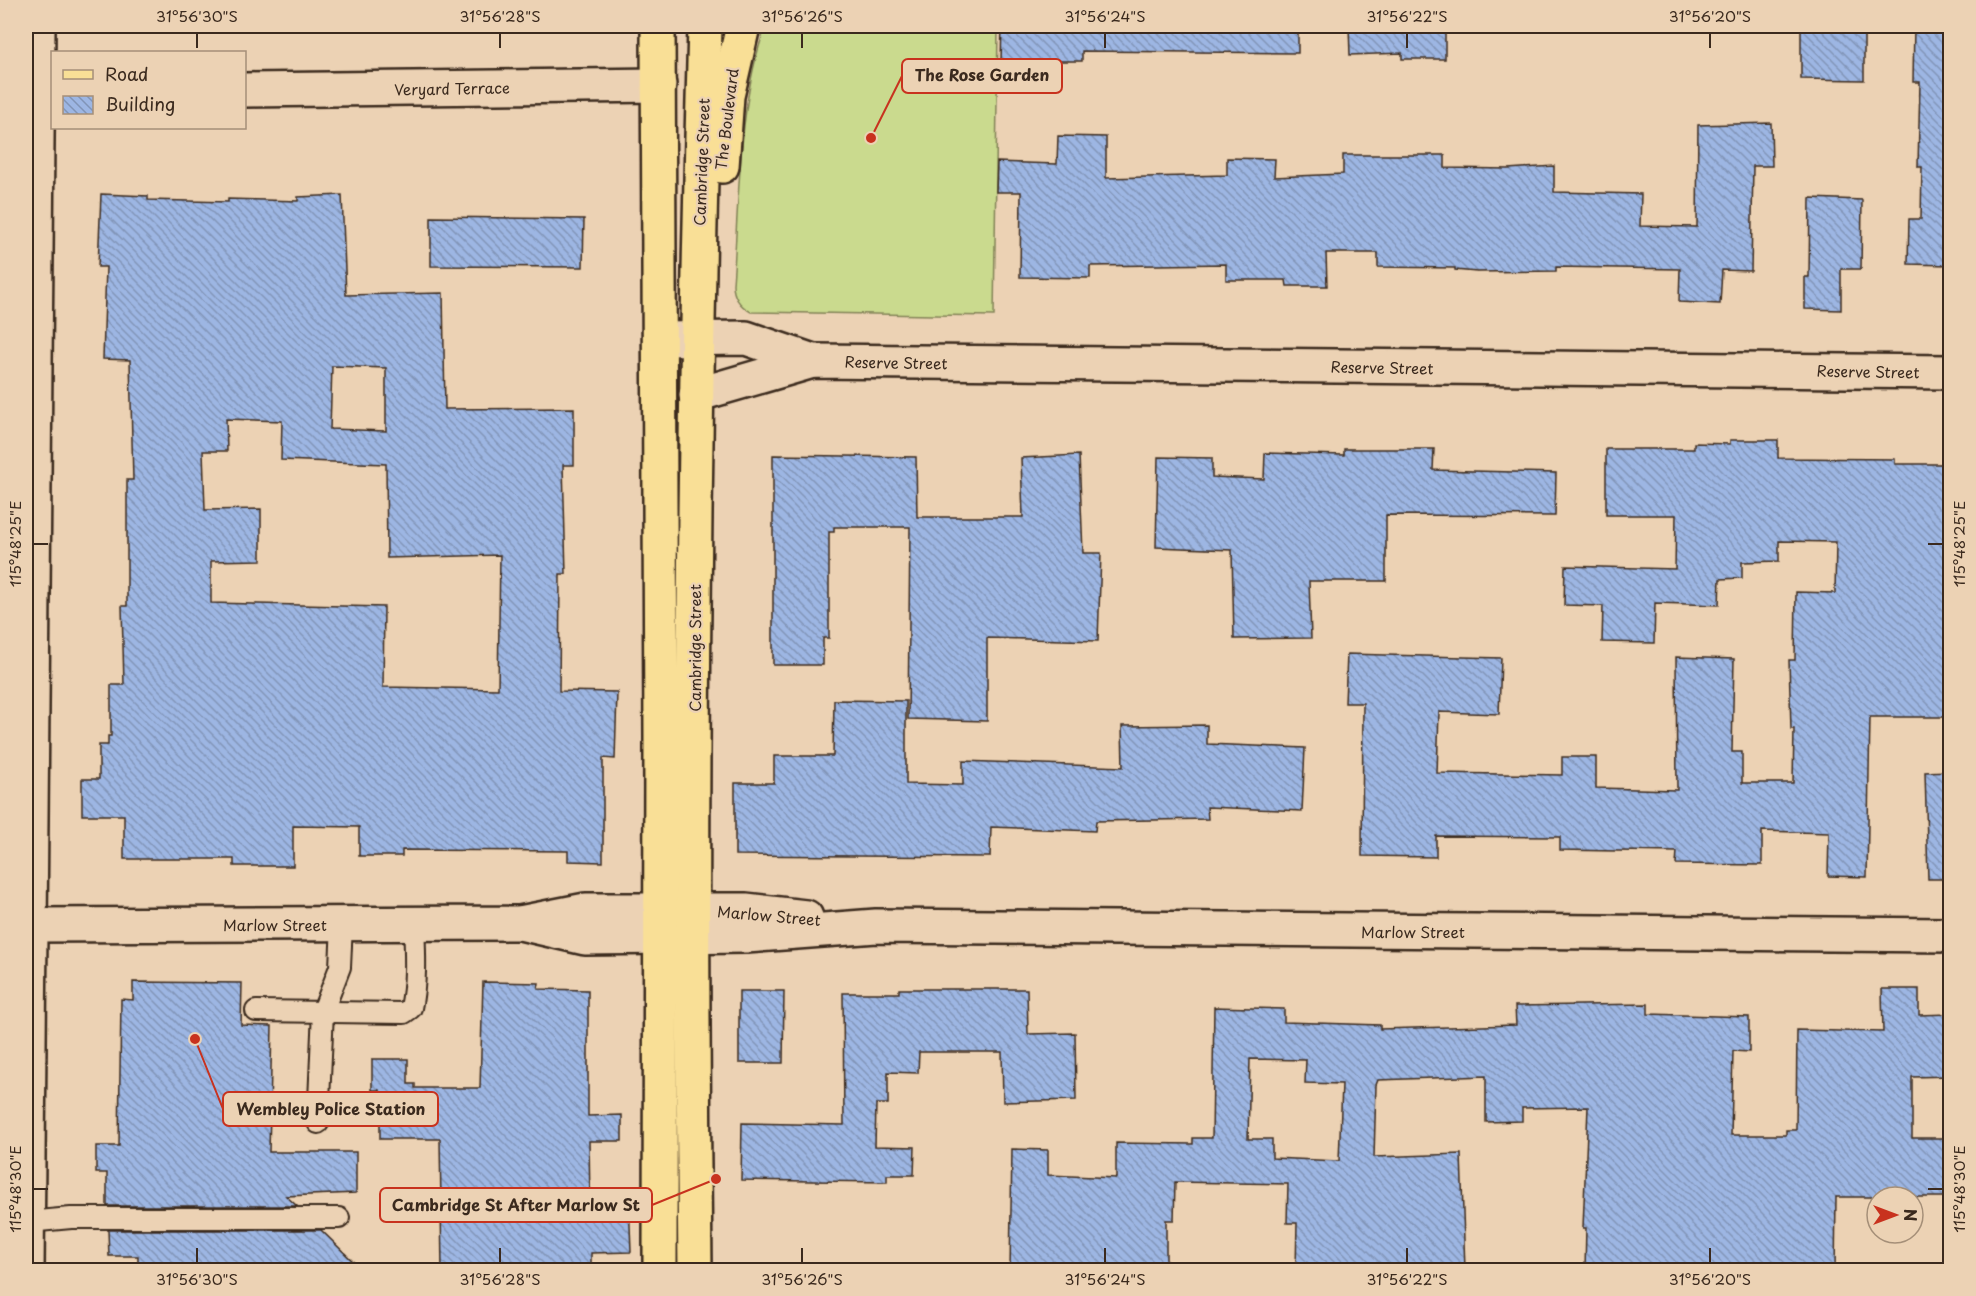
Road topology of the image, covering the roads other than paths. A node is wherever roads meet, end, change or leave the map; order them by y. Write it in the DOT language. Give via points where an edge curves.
graph roads {
  1 [pos="38,26"];
  2 [pos="658,26"];
  3 [pos="705,26"];
  4 [pos="743,26"];
  5 [pos="659,85"];
  6 [pos="246,90"];
  7 [pos="45,92"];
  8 [pos="697,283"];
  9 [pos="697,338"];
  10 [pos="660,339"];
  11 [pos="813,361"];
  12 [pos="1950,372"];
  13 [pos="696,395"];
  14 [pos="29,703"];
  15 [pos="414,923"];
  16 [pos="659,923"];
  17 [pos="693,923"];
  18 [pos="342,924"];
  19 [pos="30,925"];
  20 [pos="1950,935"];
  21 [pos="256,1011"];
  22 [pos="323,1011"];
  23 [pos="318,1123"];
  24 [pos="339,1218"];
  25 [pos="28,1222"];
  26 [pos="27,1270"];
  27 [pos="660,1270"];
  28 [pos="695,1270"];
  1 -- 7 [label="street"];
  2 -- 5 [label="main road"];
  3 -- 8 [label="main road, Cambridge Street"];
  4 -- 8 [label="main road, The Boulevard" via="727,96 721,168"];
  5 -- 6 [label="street, Veryard Terrace"];
  5 -- 10 [label="main road"];
  7 -- 14 [label="street"];
  8 -- 9 [label="main road, Cambridge Street"];
  9 -- 10 [label="street, Reserve Street"];
  9 -- 11 [label="street, Reserve Street" via="746,339"];
  9 -- 13 [label="main road, Cambridge Street"];
  10 -- 16 [label="main road"];
  11 -- 12 [label="street, Reserve Street"];
  11 -- 13 [label="street, Reserve Street"];
  13 -- 17 [label="main road, Cambridge Street"];
  14 -- 19 [label="street"];
  15 -- 16 [label="street, Marlow Street" via="520,923 585,938"];
  15 -- 18 [label="street, Marlow Street"];
  15 -- 22 [label="lane" via="416,968 411,1008 404,1013"];
  16 -- 17 [label="street, Marlow Street"];
  16 -- 27 [label="main road"];
  17 -- 20 [label="street, Marlow Street" via="746,910 876,926"];
  17 -- 28 [label="main road, Cambridge Street"];
  18 -- 19 [label="street, Marlow Street"];
  18 -- 22 [label="lane" via="340,967"];
  19 -- 25 [label="street"];
  21 -- 22 [label="lane"];
  22 -- 23 [label="lane"];
  24 -- 25 [label="lane" via="71,1218"];
  25 -- 26 [label="street"];
}
